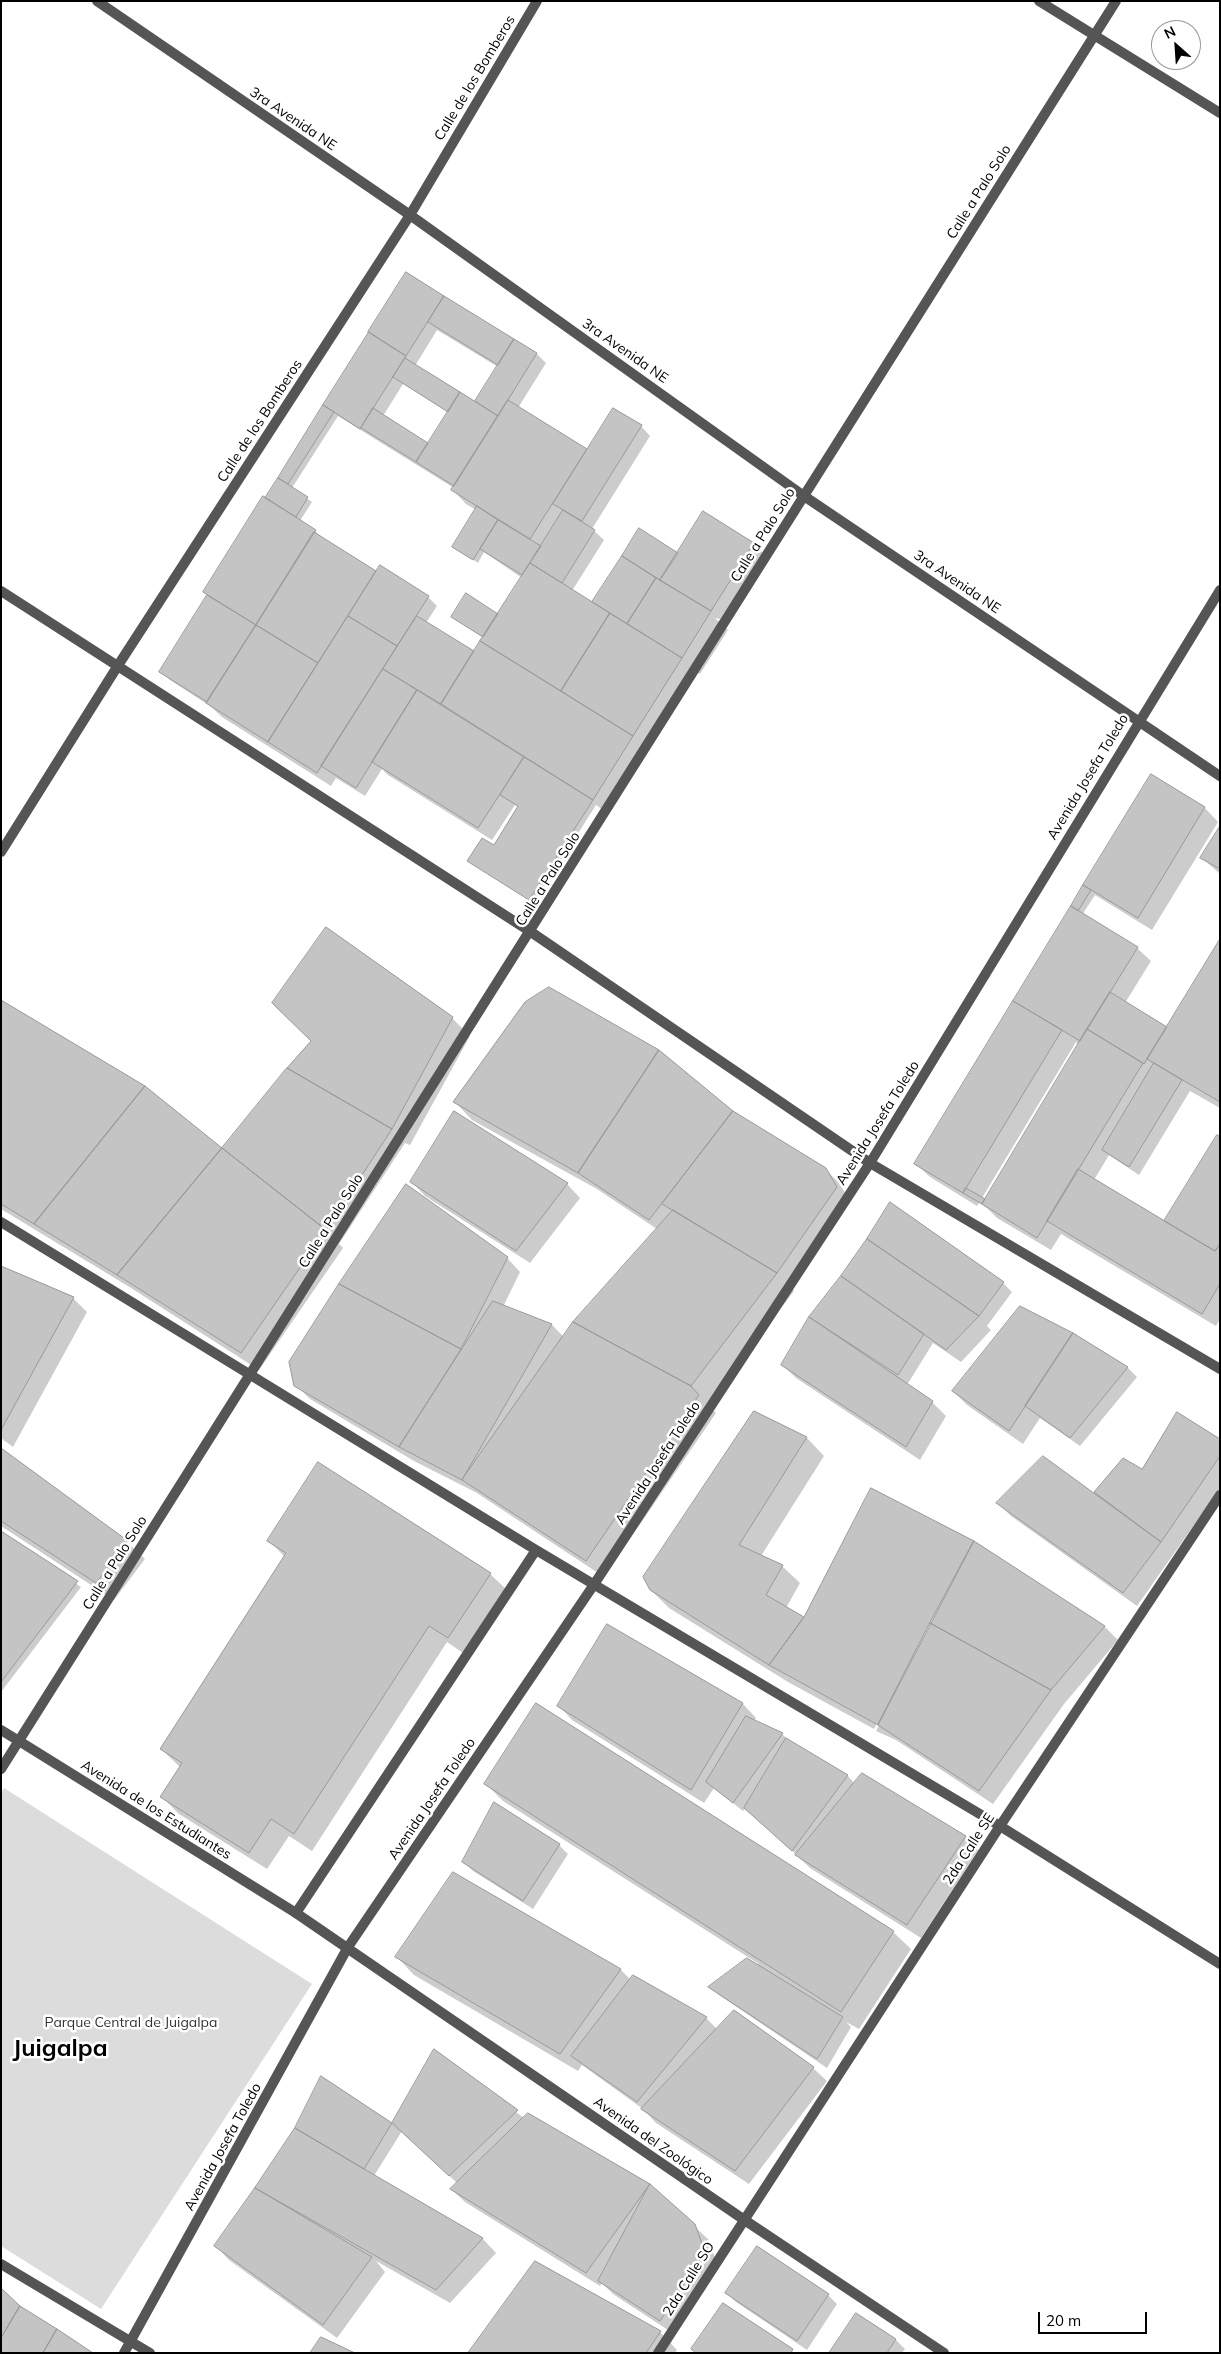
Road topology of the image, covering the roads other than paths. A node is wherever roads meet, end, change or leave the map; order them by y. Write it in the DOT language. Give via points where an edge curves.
graph roads {
  1 [pos="97,1"];
  2 [pos="537,1"];
  3 [pos="1039,1"];
  4 [pos="1116,1"];
  5 [pos="1093,36"];
  6 [pos="1220,113"];
  7 [pos="410,215"];
  8 [pos="804,496"];
  9 [pos="1220,590"];
  10 [pos="1,591"];
  11 [pos="117,667"];
  12 [pos="1139,720"];
  13 [pos="1220,776"];
  14 [pos="1,852"];
  15 [pos="531,932"];
  16 [pos="870,1163"];
  17 [pos="1,1222"];
  18 [pos="1220,1369"];
  19 [pos="250,1375"];
  20 [pos="1220,1496"];
  21 [pos="536,1550"];
  22 [pos="595,1584"];
  23 [pos="1,1730"];
  24 [pos="19,1741"];
  25 [pos="1,1769"];
  26 [pos="1000,1826"];
  27 [pos="296,1913"];
  28 [pos="348,1947"];
  29 [pos="1220,1964"];
  30 [pos="743,2219"];
  31 [pos="1,2264"];
  32 [pos="131,2343"];
  33 [pos="124,2353"];
  34 [pos="150,2353"];
  35 [pos="658,2353"];
  36 [pos="944,2353"];
  1 -- 7 [label="street, 3ra Avenida NE"];
  2 -- 7 [label="street, Calle de los Bomberos"];
  3 -- 5 [label="street"];
  4 -- 5 [label="street, Calle a Palo Solo"];
  5 -- 6 [label="street"];
  5 -- 8 [label="street, Calle a Palo Solo"];
  7 -- 8 [label="street, 3ra Avenida NE"];
  7 -- 11 [label="street, Calle de los Bomberos"];
  8 -- 12 [label="street, 3ra Avenida NE"];
  8 -- 15 [label="street, Calle a Palo Solo"];
  9 -- 12 [label="street, Avenida Josefa Toledo"];
  10 -- 11 [label="street"];
  11 -- 14 [label="street, Calle de los Bomberos"];
  11 -- 15 [label="street"];
  12 -- 13 [label="street, 3ra Avenida NE"];
  12 -- 16 [label="street, Avenida Josefa Toledo"];
  15 -- 16 [label="street"];
  15 -- 19 [label="street, Calle a Palo Solo"];
  16 -- 18 [label="street"];
  16 -- 22 [label="street, Avenida Josefa Toledo"];
  17 -- 19 [label="street"];
  19 -- 21 [label="street"];
  19 -- 24 [label="street, Calle a Palo Solo"];
  20 -- 26 [label="street, 2da Calle SE"];
  21 -- 22 [label="street"];
  21 -- 27 [label="street"];
  22 -- 26 [label="street"];
  22 -- 28 [label="street, Avenida Josefa Toledo"];
  23 -- 24 [label="street, Avenida de los Estudiantes"];
  24 -- 25 [label="street, Calle a Palo Solo"];
  24 -- 27 [label="street, Avenida de los Estudiantes"];
  26 -- 29 [label="street"];
  26 -- 30 [label="street, 2da Calle SE"];
  27 -- 28 [label="street, Avenida de los Estudiantes"];
  28 -- 30 [label="street, Avenida del Zoológico"];
  28 -- 32 [label="street, Avenida Josefa Toledo"];
  30 -- 35 [label="street, 2da Calle SO"];
  30 -- 36 [label="street, Avenida del Zoológico"];
  31 -- 32 [label="street"];
  32 -- 33 [label="street, Avenida Josefa Toledo"];
  32 -- 34 [label="street"];
}
